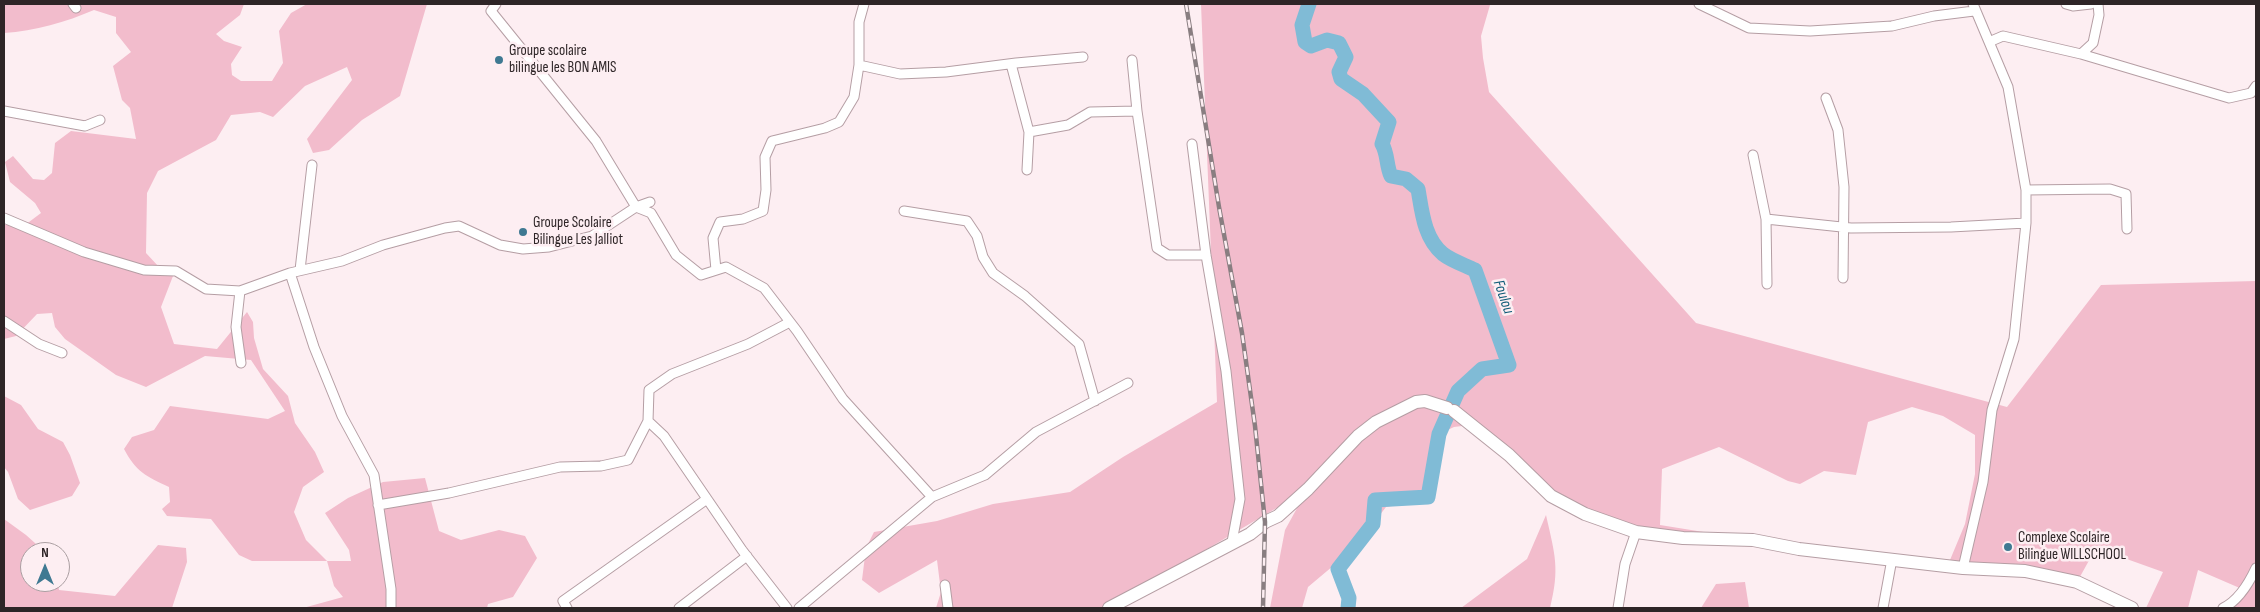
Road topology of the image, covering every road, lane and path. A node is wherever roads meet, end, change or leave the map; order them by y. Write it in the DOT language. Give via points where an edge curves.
graph roads {
  1 [pos="496,4"];
  2 [pos="864,4"];
  3 [pos="1699,4"];
  4 [pos="2066,4"];
  5 [pos="2091,4"];
  6 [pos="2098,4"];
  7 [pos="1974,7"];
  8 [pos="1989,42"];
  9 [pos="2082,54"];
  10 [pos="1083,57"];
  11 [pos="1132,60"];
  12 [pos="1011,64"];
  13 [pos="859,65"];
  14 [pos="2256,86"];
  15 [pos="1826,98"];
  16 [pos="4,111"];
  17 [pos="1137,111"];
  18 [pos="100,120"];
  19 [pos="1029,132"];
  20 [pos="1192,144"];
  21 [pos="1753,155"];
  22 [pos="312,165"];
  23 [pos="1027,170"];
  24 [pos="2026,190"];
  25 [pos="650,202"];
  26 [pos="636,207"];
  27 [pos="904,211"];
  28 [pos="4,218"];
  29 [pos="1766,219"];
  30 [pos="2026,223"];
  31 [pos="1844,227"];
  32 [pos="2127,229"];
  33 [pos="1206,255"];
  34 [pos="300,270"];
  35 [pos="716,270"];
  36 [pos="290,273"];
  37 [pos="1843,278"];
  38 [pos="1767,284"];
  39 [pos="240,291"];
  40 [pos="4,321"];
  41 [pos="790,322"];
  42 [pos="62,353"];
  43 [pos="241,364"];
  44 [pos="1128,384"];
  45 [pos="1095,401"];
  46 [pos="648,421"];
  47 [pos="932,497"];
  48 [pos="707,499"];
  49 [pos="378,505"];
  50 [pos="1636,532"];
  51 [pos="1232,542"];
  52 [pos="747,556"];
  53 [pos="1892,560"];
  54 [pos="1964,568"];
  55 [pos="2256,568"];
  56 [pos="945,585"];
  57 [pos="391,608"];
  58 [pos="567,608"];
  59 [pos="679,608"];
  60 [pos="788,608"];
  61 [pos="799,608"];
  62 [pos="948,608"];
  63 [pos="1109,608"];
  64 [pos="1618,608"];
  65 [pos="1883,608"];
  66 [pos="2132,608"];
  67 [pos="2223,608"];
  1 -- 26 [label="street" via="491,12 596,141"];
  2 -- 13 [label="street" via="859,22"];
  3 -- 7 [label="street" via="1749,28 1810,31 1892,26"];
  4 -- 5 [label="street"];
  6 -- 9 [label="street" via="2093,43"];
  7 -- 8 [label="street"];
  8 -- 9 [label="street" via="2003,36"];
  8 -- 24 [label="street" via="2008,87"];
  9 -- 14 [label="street" via="2229,98 2251,93"];
  10 -- 12 [label="street"];
  11 -- 17 [label="street"];
  12 -- 13 [label="street" via="900,74"];
  12 -- 19 [label="street"];
  13 -- 35 [label="street" via="854,98 839,122 772,141 765,157 763,211 743,219 720,222 713,238"];
  15 -- 31 [label="street" via="1838,130 1844,186"];
  16 -- 18 [label="street" via="85,126"];
  17 -- 19 [label="street" via="1090,112 1068,125"];
  17 -- 33 [label="street" via="1157,248 1168,256"];
  19 -- 23 [label="street"];
  20 -- 33 [label="street"];
  21 -- 29 [label="street"];
  22 -- 34 [label="street"];
  24 -- 30 [label="street"];
  24 -- 32 [label="street" via="2110,189 2126,194"];
  25 -- 26 [label="street"];
  26 -- 34 [label="street" via="592,236 549,247 524,250 500,245 459,226 392,242 342,261"];
  26 -- 35 [label="street" via="651,213 676,255 701,275"];
  27 -- 45 [label="street" via="967,221 993,273 1025,296 1079,344"];
  28 -- 39 [label="street" via="84,252 144,270 176,271 206,289"];
  29 -- 31 [label="street"];
  29 -- 38 [label="street"];
  30 -- 31 [label="street"];
  30 -- 54 [label="street" via="2014,339 1992,410 1983,482"];
  31 -- 37 [label="street"];
  33 -- 51 [label="street" via="1226,371 1240,499"];
  34 -- 36 [label="street"];
  35 -- 41 [label="street" via="726,268 764,288"];
  36 -- 39 [label="street"];
  36 -- 49 [label="street" via="314,347 342,416 374,475"];
  39 -- 43 [label="street" via="236,327"];
  40 -- 42 [label="street" via="39,344"];
  41 -- 46 [label="street" via="748,344 672,374 649,390"];
  41 -- 47 [label="street" via="843,399"];
  44 -- 45 [label="street"];
  45 -- 47 [label="street" via="1036,432 985,475"];
  46 -- 48 [label="street" via="664,436"];
  46 -- 49 [label="street" via="628,460 602,466 560,467 449,493"];
  47 -- 61 [label="street"];
  48 -- 52 [label="street"];
  48 -- 58 [label="street" via="563,601"];
  49 -- 57 [label="street" via="392,589"];
  50 -- 51 [label="street" via="1584,514 1551,496 1509,455 1450,409 1426,401 1416,402 1376,422 1278,516"];
  50 -- 53 [label="street" via="1683,538 1753,540"];
  50 -- 64 [label="street" via="1625,564"];
  51 -- 63 [label="street"];
  52 -- 59 [label="street"];
  52 -- 60 [label="street"];
  53 -- 54 [label="street"];
  53 -- 65 [label="street"];
  54 -- 66 [label="street" via="2025,571 2077,582"];
  55 -- 67 [label="street" via="2249,583"];
  56 -- 62 [label="street"];
}
